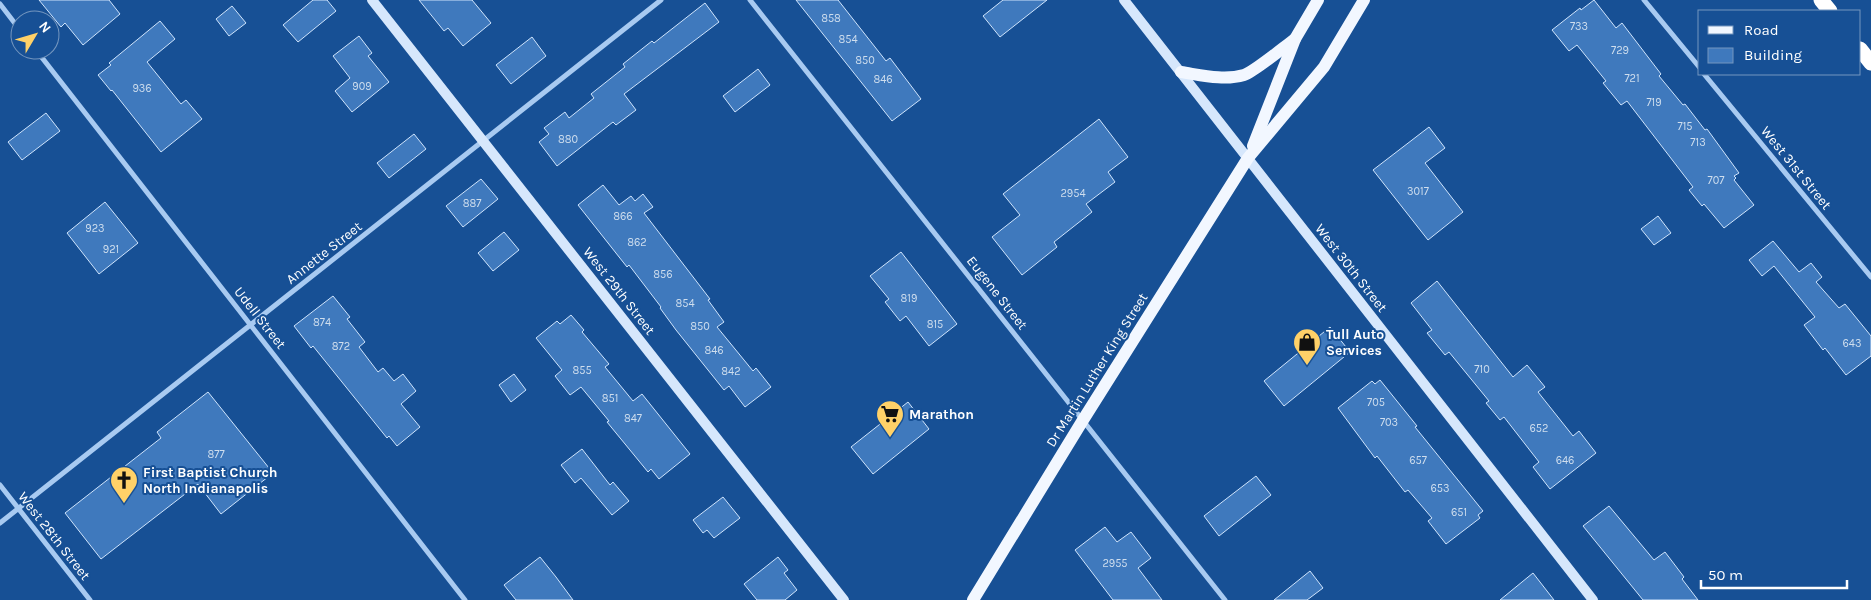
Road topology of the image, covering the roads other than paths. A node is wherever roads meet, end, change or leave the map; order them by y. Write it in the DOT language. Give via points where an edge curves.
graph roads {
  1 [pos="372,0"];
  2 [pos="662,0"];
  3 [pos="750,0"];
  4 [pos="1124,0"];
  5 [pos="1318,0"];
  6 [pos="1364,0"];
  7 [pos="1644,0"];
  8 [pos="1821,0"];
  9 [pos="0,4"];
  10 [pos="1829,10"];
  11 [pos="10,17"];
  12 [pos="1295,39"];
  13 [pos="1861,50"];
  14 [pos="44,60"];
  15 [pos="1871,63"];
  16 [pos="1698,66"];
  17 [pos="1181,72"];
  18 [pos="1705,75"];
  19 [pos="484,142"];
  20 [pos="1248,158"];
  21 [pos="1871,277"];
  22 [pos="251,325"];
  23 [pos="1084,420"];
  24 [pos="0,485"];
  25 [pos="18,508"];
  26 [pos="0,523"];
  27 [pos="90,600"];
  28 [pos="465,600"];
  29 [pos="844,600"];
  30 [pos="973,600"];
  31 [pos="1225,600"];
  32 [pos="1593,600"];
  1 -- 19 [label="main road, West 29th Street"];
  2 -- 19 [label="street, Annette Street"];
  3 -- 23 [label="street, Eugene Street"];
  4 -- 17 [label="main road, West 30th Street"];
  5 -- 12 [label="main road, Dr Martin Luther King Street"];
  6 -- 20 [label="main road, Dr Martin Luther King Street" via="1324,67"];
  7 -- 16 [label="street"];
  8 -- 10 [label="highway"];
  9 -- 11 [label="street"];
  12 -- 17 [label="main road" via="1246,75 1220,77"];
  12 -- 20 [label="main road, Dr Martin Luther King Street"];
  13 -- 15 [label="highway"];
  14 -- 22 [label="street, Udell Street"];
  17 -- 20 [label="main road, West 30th Street"];
  18 -- 21 [label="street, West 31st Street"];
  19 -- 22 [label="street, Annette Street"];
  19 -- 29 [label="main road, West 29th Street"];
  20 -- 23 [label="main road, Dr Martin Luther King Street"];
  20 -- 32 [label="main road, West 30th Street"];
  22 -- 25 [label="street, Annette Street"];
  22 -- 28 [label="street, Udell Street"];
  23 -- 30 [label="main road, Dr Martin Luther King Street"];
  23 -- 31 [label="street, Eugene Street"];
  24 -- 25 [label="street, West 28th Street"];
  25 -- 26 [label="street, Annette Street"];
  25 -- 27 [label="street, West 28th Street"];
}
